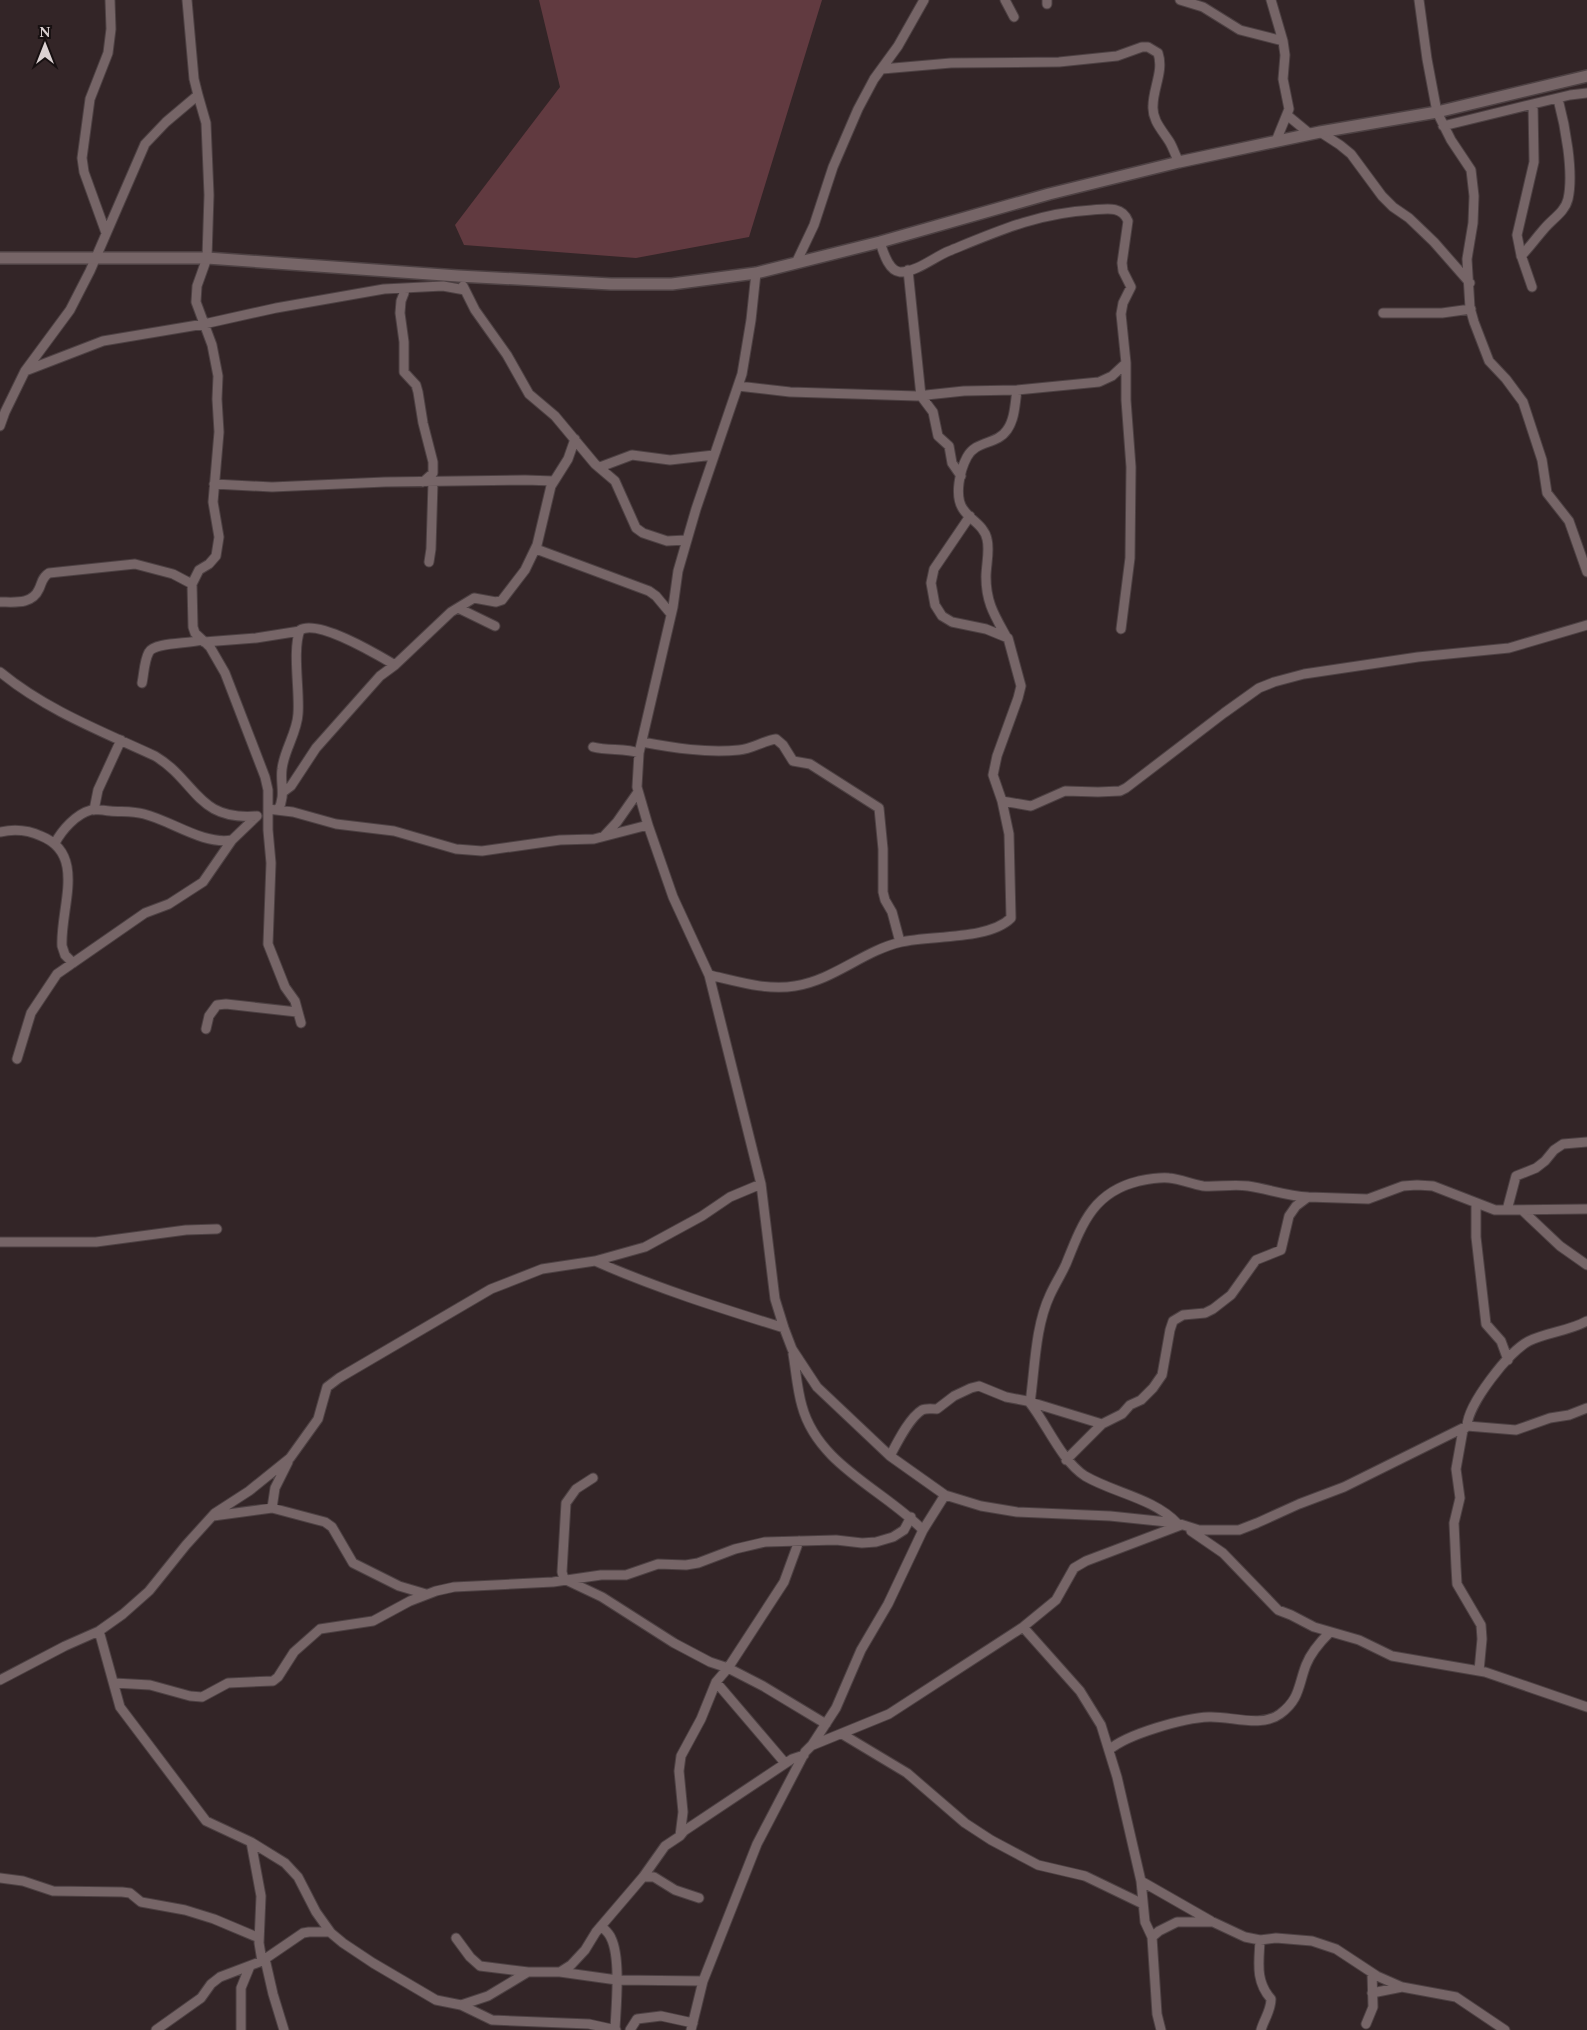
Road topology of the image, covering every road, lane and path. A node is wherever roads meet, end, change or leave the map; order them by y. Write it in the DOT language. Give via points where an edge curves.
graph roads {
  1 [pos="110,0"];
  2 [pos="187,0"];
  3 [pos="924,0"];
  4 [pos="1005,0"];
  5 [pos="1180,0"];
  6 [pos="1271,0"];
  7 [pos="1419,0"];
  8 [pos="1014,16"];
  9 [pos="1283,41"];
  10 [pos="882,69"];
  11 [pos="1587,76"];
  12 [pos="1587,93"];
  13 [pos="198,95"];
  14 [pos="1558,99"];
  15 [pos="1533,104"];
  16 [pos="1437,112"];
  17 [pos="1287,115"];
  18 [pos="1443,126"];
  19 [pos="1315,133"];
  20 [pos="1276,141"];
  21 [pos="1179,162"];
  22 [pos="106,233"];
  23 [pos="880,242"];
  24 [pos="1521,256"];
  25 [pos="0,258"];
  26 [pos="95,258"];
  27 [pos="207,258"];
  28 [pos="796,263"];
  29 [pos="908,270"];
  30 [pos="756,273"];
  31 [pos="458,276"];
  32 [pos="1470,284"];
  33 [pos="1532,286"];
  34 [pos="406,288"];
  35 [pos="465,290"];
  36 [pos="1471,309"];
  37 [pos="1383,313"];
  38 [pos="204,324"];
  39 [pos="1126,362"];
  40 [pos="25,371"];
  41 [pos="738,386"];
  42 [pos="1017,390"];
  43 [pos="921,396"];
  44 [pos="2,416"];
  45 [pos="0,426"];
  46 [pos="574,439"];
  47 [pos="714,455"];
  48 [pos="600,467"];
  49 [pos="961,476"];
  50 [pos="554,481"];
  51 [pos="422,482"];
  52 [pos="433,482"];
  53 [pos="214,484"];
  54 [pos="970,516"];
  55 [pos="686,540"];
  56 [pos="536,549"];
  57 [pos="429,562"];
  58 [pos="1587,572"];
  59 [pos="192,584"];
  60 [pos="0,602"];
  61 [pos="458,608"];
  62 [pos="671,614"];
  63 [pos="1587,625"];
  64 [pos="495,626"];
  65 [pos="1121,629"];
  66 [pos="300,631"];
  67 [pos="1008,638"];
  68 [pos="203,641"];
  69 [pos="396,665"];
  70 [pos="0,672"];
  71 [pos="142,683"];
  72 [pos="121,740"];
  73 [pos="642,742"];
  74 [pos="593,746"];
  75 [pos="639,752"];
  76 [pos="283,792"];
  77 [pos="638,792"];
  78 [pos="1002,801"];
  79 [pos="94,810"];
  80 [pos="278,810"];
  81 [pos="268,812"];
  82 [pos="257,816"];
  83 [pos="648,825"];
  84 [pos="0,832"];
  85 [pos="604,836"];
  86 [pos="232,840"];
  87 [pos="55,843"];
  88 [pos="900,942"];
  89 [pos="72,963"];
  90 [pos="709,975"];
  91 [pos="297,1012"];
  92 [pos="301,1023"];
  93 [pos="206,1029"];
  94 [pos="17,1059"];
  95 [pos="1587,1142"];
  96 [pos="761,1184"];
  97 [pos="1308,1197"];
  98 [pos="1476,1203"];
  99 [pos="1587,1209"];
  100 [pos="1507,1210"];
  101 [pos="1523,1211"];
  102 [pos="216,1229"];
  103 [pos="0,1242"];
  104 [pos="595,1261"];
  105 [pos="1587,1265"];
  106 [pos="1587,1321"];
  107 [pos="784,1328"];
  108 [pos="792,1348"];
  109 [pos="1508,1360"];
  110 [pos="1030,1403"];
  111 [pos="1587,1408"];
  112 [pos="1102,1424"];
  113 [pos="1467,1426"];
  114 [pos="890,1456"];
  115 [pos="290,1458"];
  116 [pos="1066,1460"];
  117 [pos="593,1478"];
  118 [pos="945,1495"];
  119 [pos="272,1508"];
  120 [pos="212,1516"];
  121 [pos="911,1518"];
  122 [pos="1182,1525"];
  123 [pos="923,1530"];
  124 [pos="799,1541"];
  125 [pos="564,1579"];
  126 [pos="426,1594"];
  127 [pos="1023,1627"];
  128 [pos="100,1631"];
  129 [pos="1330,1632"];
  130 [pos="728,1668"];
  131 [pos="1480,1671"];
  132 [pos="3,1677"];
  133 [pos="716,1682"];
  134 [pos="114,1684"];
  135 [pos="1587,1707"];
  136 [pos="826,1724"];
  137 [pos="842,1734"];
  138 [pos="812,1745"];
  139 [pos="1109,1750"];
  140 [pos="804,1755"];
  141 [pos="786,1763"];
  142 [pos="680,1836"];
  143 [pos="251,1842"];
  144 [pos="643,1877"];
  145 [pos="0,1878"];
  146 [pos="1141,1881"];
  147 [pos="699,1898"];
  148 [pos="1143,1904"];
  149 [pos="1213,1922"];
  150 [pos="601,1926"];
  151 [pos="330,1932"];
  152 [pos="1152,1937"];
  153 [pos="259,1938"];
  154 [pos="456,1938"];
  155 [pos="1260,1940"];
  156 [pos="264,1960"];
  157 [pos="250,1966"];
  158 [pos="528,1972"];
  159 [pos="560,1972"];
  160 [pos="1372,1973"];
  161 [pos="617,1980"];
  162 [pos="703,1981"];
  163 [pos="1402,1987"];
  164 [pos="1372,1993"];
  165 [pos="461,2005"];
  166 [pos="1366,2024"];
  167 [pos="692,2026"];
  168 [pos="156,2030"];
  169 [pos="241,2030"];
  170 [pos="284,2030"];
  171 [pos="616,2030"];
  172 [pos="630,2030"];
  173 [pos="1161,2030"];
  174 [pos="1260,2030"];
  175 [pos="1504,2030"];
  1 -- 22 [label="street" via="108,53 90,99 82,158"];
  2 -- 13 [label="street"];
  3 -- 10 [label="street"];
  4 -- 8 [label="street"];
  5 -- 9 [label="street" via="1203,7 1240,30"];
  6 -- 9 [label="street"];
  7 -- 16 [label="street"];
  9 -- 17 [label="street"];
  10 -- 21 [label="street" via="951,63 1059,62 1117,56 1135,48 1148,47 1158,53 1160,64 1153,113"];
  10 -- 28 [label="street" via="848,129 832,166 814,225"];
  11 -- 16 [label="main road"];
  12 -- 14 [label="street"];
  13 -- 22 [label="street" via="145,144"];
  13 -- 27 [label="street" via="207,134"];
  14 -- 15 [label="street"];
  14 -- 24 [label="street" via="1568,150 1568,199 1560,214"];
  15 -- 18 [label="street"];
  15 -- 24 [label="street" via="1534,162 1517,235"];
  16 -- 18 [label="street"];
  16 -- 19 [label="main road"];
  17 -- 19 [label="street"];
  17 -- 20 [label="street"];
  18 -- 32 [label="street" via="1471,170 1474,196 1467,259"];
  19 -- 20 [label="main road"];
  19 -- 32 [label="street" via="1340,145 1350,154 1382,196 1434,242"];
  20 -- 21 [label="main road"];
  21 -- 23 [label="main road"];
  22 -- 26 [label="street"];
  23 -- 28 [label="main road"];
  23 -- 29 [label="street" via="892,268 900,272"];
  24 -- 33 [label="street"];
  25 -- 26 [label="main road"];
  26 -- 27 [label="main road"];
  26 -- 40 [label="street" via="70,310"];
  27 -- 31 [label="main road"];
  27 -- 38 [label="street" via="196,291 197,306"];
  28 -- 30 [label="main road"];
  29 -- 39 [label="street" via="1033,219 1063,212 1120,211 1126,214 1128,221 1122,263 1131,287 1122,303 1121,314"];
  29 -- 43 [label="street"];
  30 -- 31 [label="main road" via="663,284"];
  30 -- 41 [label="street"];
  31 -- 35 [label="street"];
  32 -- 36 [label="street"];
  34 -- 35 [label="street" via="443,286"];
  34 -- 38 [label="street" via="276,308"];
  34 -- 51 [label="street" via="400,313 404,372 416,385 433,462 433,473"];
  35 -- 46 [label="street" via="525,388"];
  36 -- 37 [label="street" via="1442,313"];
  36 -- 58 [label="street" via="1489,361 1524,402 1542,460 1547,492 1569,521"];
  38 -- 40 [label="street" via="103,341"];
  38 -- 53 [label="street" via="218,376 219,432"];
  39 -- 42 [label="street" via="1112,376 1099,382"];
  39 -- 65 [label="street" via="1131,508 1130,558"];
  40 -- 44 [label="street"];
  41 -- 43 [label="street" via="790,392"];
  41 -- 47 [label="street"];
  42 -- 43 [label="street"];
  42 -- 49 [label="street" via="1006,432 973,448"];
  43 -- 49 [label="street" via="933,412 938,436 949,446 952,463"];
  44 -- 45 [label="street"];
  46 -- 48 [label="street"];
  46 -- 50 [label="street" via="568,459"];
  47 -- 48 [label="street" via="670,460 632,455"];
  47 -- 55 [label="street"];
  48 -- 55 [label="street" via="619,489 636,528 667,541"];
  49 -- 54 [label="street" via="960,502"];
  50 -- 52 [label="street"];
  50 -- 56 [label="street"];
  51 -- 52 [label="street"];
  51 -- 53 [label="street" via="272,487"];
  52 -- 57 [label="street"];
  53 -- 59 [label="street" via="218,552 214,560 199,570"];
  54 -- 67 [label="street" via="985,534 991,610"];
  54 -- 67 [label="street" via="934,569 931,583 935,605 942,616 952,622 986,629"];
  55 -- 62 [label="street"];
  56 -- 61 [label="street" via="502,600 477,598"];
  56 -- 62 [label="street" via="649,591"];
  59 -- 60 [label="street" via="173,574 129,564 49,573 44,576 35,595 21,603"];
  59 -- 68 [label="street" via="193,627"];
  61 -- 64 [label="street"];
  61 -- 69 [label="street"];
  62 -- 73 [label="street"];
  63 -- 78 [label="street" via="1509,648 1418,657 1286,678 1259,688 1120,791 1065,791 1031,806"];
  66 -- 68 [label="street"];
  66 -- 69 [label="street" via="310,628 328,632"];
  66 -- 76 [label="street" via="297,724 283,762"];
  67 -- 78 [label="street" via="1020,686 993,775"];
  68 -- 71 [label="street" via="153,648 147,656"];
  68 -- 81 [label="street" via="225,673 261,763 268,790"];
  69 -- 76 [label="street" via="374,683 316,748 291,786"];
  70 -- 72 [label="street" via="58,712"];
  72 -- 79 [label="street" via="98,790"];
  72 -- 82 [label="street" via="169,764 199,798 218,812 243,818"];
  73 -- 75 [label="street"];
  73 -- 88 [label="street" via="718,752 751,748 776,739 793,761 810,764 876,804 880,811 883,840 883,892"];
  74 -- 75 [label="street"];
  75 -- 77 [label="street"];
  76 -- 80 [label="street"];
  77 -- 83 [label="street"];
  77 -- 85 [label="street"];
  78 -- 88 [label="street" via="1009,834 1010,920 972,934"];
  79 -- 86 [label="street" via="143,814 201,837"];
  79 -- 87 [label="street" via="70,824"];
  80 -- 81 [label="street"];
  80 -- 85 [label="street" via="336,824 394,832 439,845 482,851"];
  81 -- 82 [label="street"];
  81 -- 91 [label="street" via="272,887 268,944 287,991 294,998"];
  82 -- 86 [label="street"];
  83 -- 85 [label="street"];
  83 -- 90 [label="street" via="673,897"];
  84 -- 87 [label="street" via="26,831"];
  86 -- 89 [label="street" via="203,882 169,904 145,912"];
  87 -- 89 [label="street" via="66,859 67,895 62,938 63,951"];
  88 -- 90 [label="street" via="862,957 823,979 796,986 760,986"];
  89 -- 94 [label="street" via="57,974 31,1013"];
  90 -- 96 [label="street"];
  91 -- 92 [label="street"];
  91 -- 93 [label="street" via="218,1005 209,1016"];
  95 -- 100 [label="street" via="1563,1144 1536,1168 1516,1176"];
  96 -- 104 [label="street" via="730,1197 645,1248"];
  96 -- 107 [label="street" via="776,1299"];
  97 -- 98 [label="street" via="1368,1199 1403,1186 1417,1185 1434,1186"];
  97 -- 110 [label="street" via="1241,1185 1205,1186 1169,1178 1150,1178 1107,1194 1079,1231 1050,1295 1040,1330"];
  97 -- 112 [label="street" via="1289,1216 1279,1251 1252,1263 1231,1295 1213,1309 1183,1315 1173,1321 1162,1375 1141,1400"];
  98 -- 100 [label="street" via="1495,1210"];
  98 -- 109 [label="street" via="1476,1237 1486,1324 1501,1341"];
  99 -- 101 [label="street"];
  100 -- 101 [label="street"];
  101 -- 105 [label="street" via="1560,1246"];
  102 -- 103 [label="street" via="96,1242"];
  104 -- 107 [label="street"];
  104 -- 115 [label="street" via="542,1269 491,1289 339,1378 327,1387 316,1423"];
  106 -- 109 [label="street" via="1529,1341"];
  107 -- 108 [label="street"];
  108 -- 114 [label="street" via="817,1387"];
  108 -- 121 [label="street" via="802,1407 821,1444 837,1461"];
  109 -- 113 [label="street" via="1478,1399"];
  110 -- 112 [label="street"];
  110 -- 114 [label="street" via="979,1386 972,1388 937,1409 919,1413"];
  110 -- 116 [label="street"];
  111 -- 113 [label="street" via="1516,1430"];
  112 -- 116 [label="street"];
  113 -- 122 [label="street" via="1344,1487 1239,1530 1199,1530"];
  113 -- 131 [label="street" via="1457,1463 1460,1498 1454,1523 1458,1584 1481,1625"];
  114 -- 118 [label="street"];
  115 -- 119 [label="street" via="275,1488"];
  115 -- 120 [label="street"];
  116 -- 122 [label="street" via="1084,1475 1143,1502"];
  117 -- 125 [label="street" via="576,1489 566,1503"];
  118 -- 122 [label="street" via="1017,1512 1110,1516"];
  118 -- 123 [label="street"];
  119 -- 120 [label="street"];
  119 -- 126 [label="street" via="329,1524 353,1563 399,1586"];
  120 -- 128 [label="street" via="150,1591"];
  121 -- 123 [label="street"];
  121 -- 124 [label="street" via="904,1530 876,1542"];
  122 -- 127 [label="street" via="1135,1541 1074,1568 1056,1600"];
  122 -- 129 [label="street" via="1222,1553 1278,1610"];
  123 -- 136 [label="street"];
  124 -- 125 [label="street" via="765,1542 698,1563 658,1564 626,1575"];
  124 -- 130 [label="street" via="784,1582"];
  125 -- 126 [label="street" via="454,1587"];
  125 -- 130 [label="street" via="602,1597 674,1643"];
  126 -- 134 [label="street" via="373,1621 320,1629 294,1652 273,1681 228,1683 202,1697 150,1685"];
  127 -- 137 [label="street" via="889,1714"];
  127 -- 139 [label="street" via="1080,1691 1101,1725"];
  128 -- 132 [label="street"];
  128 -- 134 [label="street"];
  129 -- 131 [label="street" via="1359,1640 1392,1656"];
  129 -- 139 [label="street" via="1306,1664 1300,1689 1292,1703 1274,1718 1189,1719 1140,1734 1115,1744"];
  130 -- 133 [label="street"];
  130 -- 136 [label="street"];
  131 -- 135 [label="street"];
  133 -- 141 [label="street"];
  133 -- 142 [label="street" via="702,1719 681,1756 679,1771 683,1812"];
  134 -- 143 [label="street" via="120,1707 202,1818"];
  136 -- 138 [label="street"];
  137 -- 138 [label="street"];
  137 -- 148 [label="street" via="907,1773 965,1823 991,1840 1038,1864 1085,1876"];
  138 -- 140 [label="street"];
  139 -- 146 [label="street"];
  140 -- 141 [label="street"];
  140 -- 162 [label="street" via="757,1844"];
  141 -- 142 [label="street"];
  142 -- 144 [label="street" via="665,1846"];
  143 -- 151 [label="street" via="292,1869"];
  143 -- 153 [label="street" via="261,1896"];
  144 -- 147 [label="street" via="654,1877 675,1890"];
  144 -- 150 [label="street"];
  145 -- 153 [label="street" via="53,1890 122,1892 141,1902 214,1919"];
  146 -- 148 [label="street"];
  146 -- 149 [label="street"];
  148 -- 152 [label="street" via="1145,1922"];
  149 -- 152 [label="street" via="1177,1922"];
  149 -- 155 [label="street" via="1244,1937"];
  150 -- 159 [label="street" via="571,1965"];
  150 -- 161 [label="street" via="611,1937"];
  151 -- 156 [label="street" via="303,1934"];
  151 -- 165 [label="street" via="373,1963 436,2000"];
  152 -- 173 [label="street"];
  153 -- 156 [label="street"];
  154 -- 158 [label="street" via="480,1966"];
  155 -- 160 [label="street" via="1276,1938 1325,1944"];
  155 -- 174 [label="street" via="1259,1977 1271,1999"];
  156 -- 157 [label="street"];
  156 -- 170 [label="street"];
  157 -- 168 [label="street" via="220,1977 201,1998"];
  157 -- 169 [label="street" via="241,1988"];
  158 -- 159 [label="street"];
  158 -- 165 [label="street" via="488,1996"];
  159 -- 161 [label="street"];
  160 -- 163 [label="street"];
  160 -- 164 [label="street"];
  161 -- 162 [label="street"];
  161 -- 171 [label="street"];
  162 -- 167 [label="street"];
  163 -- 164 [label="street"];
  163 -- 175 [label="street" via="1456,1997"];
  164 -- 166 [label="street" via="1374,2007"];
  165 -- 171 [label="street" via="492,2020 589,2024"];
  167 -- 172 [label="street" via="652,2016 637,2019"];
}
